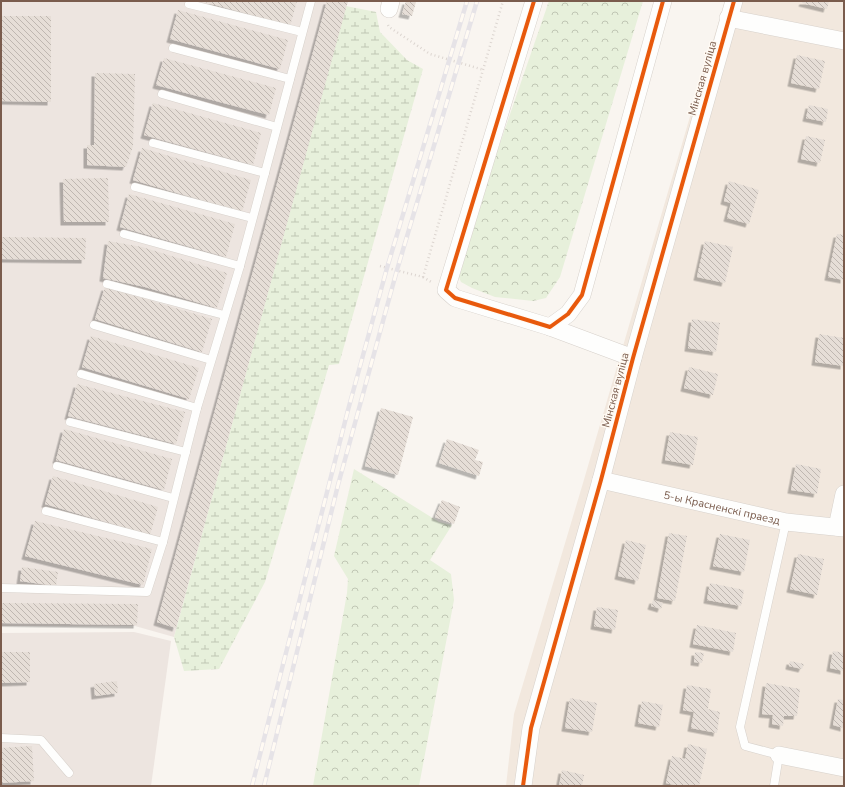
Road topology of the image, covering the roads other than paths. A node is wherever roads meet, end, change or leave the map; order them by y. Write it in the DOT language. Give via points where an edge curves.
graph roads {
  1 [pos="311,1"];
  2 [pos="534,1"];
  3 [pos="663,1"];
  4 [pos="734,1"];
  5 [pos="190,4"];
  6 [pos="728,18"];
  7 [pos="302,32"];
  8 [pos="844,41"];
  9 [pos="173,48"];
  10 [pos="290,79"];
  11 [pos="162,94"];
  12 [pos="277,126"];
  13 [pos="153,142"];
  14 [pos="265,173"];
  15 [pos="135,187"];
  16 [pos="252,218"];
  17 [pos="124,234"];
  18 [pos="240,266"];
  19 [pos="107,284"];
  20 [pos="224,315"];
  21 [pos="94,325"];
  22 [pos="550,327"];
  23 [pos="633,358"];
  24 [pos="211,360"];
  25 [pos="81,374"];
  26 [pos="197,408"];
  27 [pos="70,422"];
  28 [pos="186,452"];
  29 [pos="56,466"];
  30 [pos="600,480"];
  31 [pos="844,494"];
  32 [pos="173,498"];
  33 [pos="46,511"];
  34 [pos="786,522"];
  35 [pos="840,528"];
  36 [pos="163,542"];
  37 [pos="1,588"];
  38 [pos="1,738"];
  39 [pos="779,755"];
  40 [pos="844,768"];
  41 [pos="70,773"];
  42 [pos="523,786"];
  43 [pos="774,786"];
  1 -- 7 [label="lane"];
  2 -- 22 [label="street" via="446,290 455,298"];
  3 -- 22 [label="street" via="582,295 568,314"];
  4 -- 6 [label="street, Мінская вуліца"];
  5 -- 7 [label="lane"];
  6 -- 8 [label="street"];
  6 -- 23 [label="street, Мінская вуліца"];
  7 -- 10 [label="lane"];
  9 -- 10 [label="lane"];
  10 -- 12 [label="lane"];
  11 -- 12 [label="lane"];
  12 -- 14 [label="lane"];
  13 -- 14 [label="lane"];
  14 -- 16 [label="lane"];
  15 -- 16 [label="lane"];
  16 -- 18 [label="lane"];
  17 -- 18 [label="lane"];
  18 -- 20 [label="lane"];
  19 -- 20 [label="lane"];
  20 -- 24 [label="lane"];
  21 -- 24 [label="lane"];
  22 -- 23 [label="street"];
  23 -- 30 [label="street, Мінская вуліца"];
  24 -- 26 [label="lane"];
  25 -- 26 [label="lane"];
  26 -- 28 [label="lane"];
  27 -- 28 [label="lane"];
  28 -- 32 [label="lane"];
  29 -- 32 [label="lane"];
  30 -- 34 [label="street, 5-ы Красненскі праезд"];
  30 -- 42 [label="street, Мінская вуліца" via="531,728"];
  31 -- 35 [label="street"];
  32 -- 36 [label="lane"];
  33 -- 36 [label="lane"];
  34 -- 35 [label="street, 5-ы Красненскі праезд"];
  34 -- 39 [label="lane" via="740,727 745,746"];
  36 -- 37 [label="lane" via="147,592"];
  38 -- 41 [label="lane" via="41,740"];
  39 -- 40 [label="street"];
  39 -- 43 [label="lane"];
}
